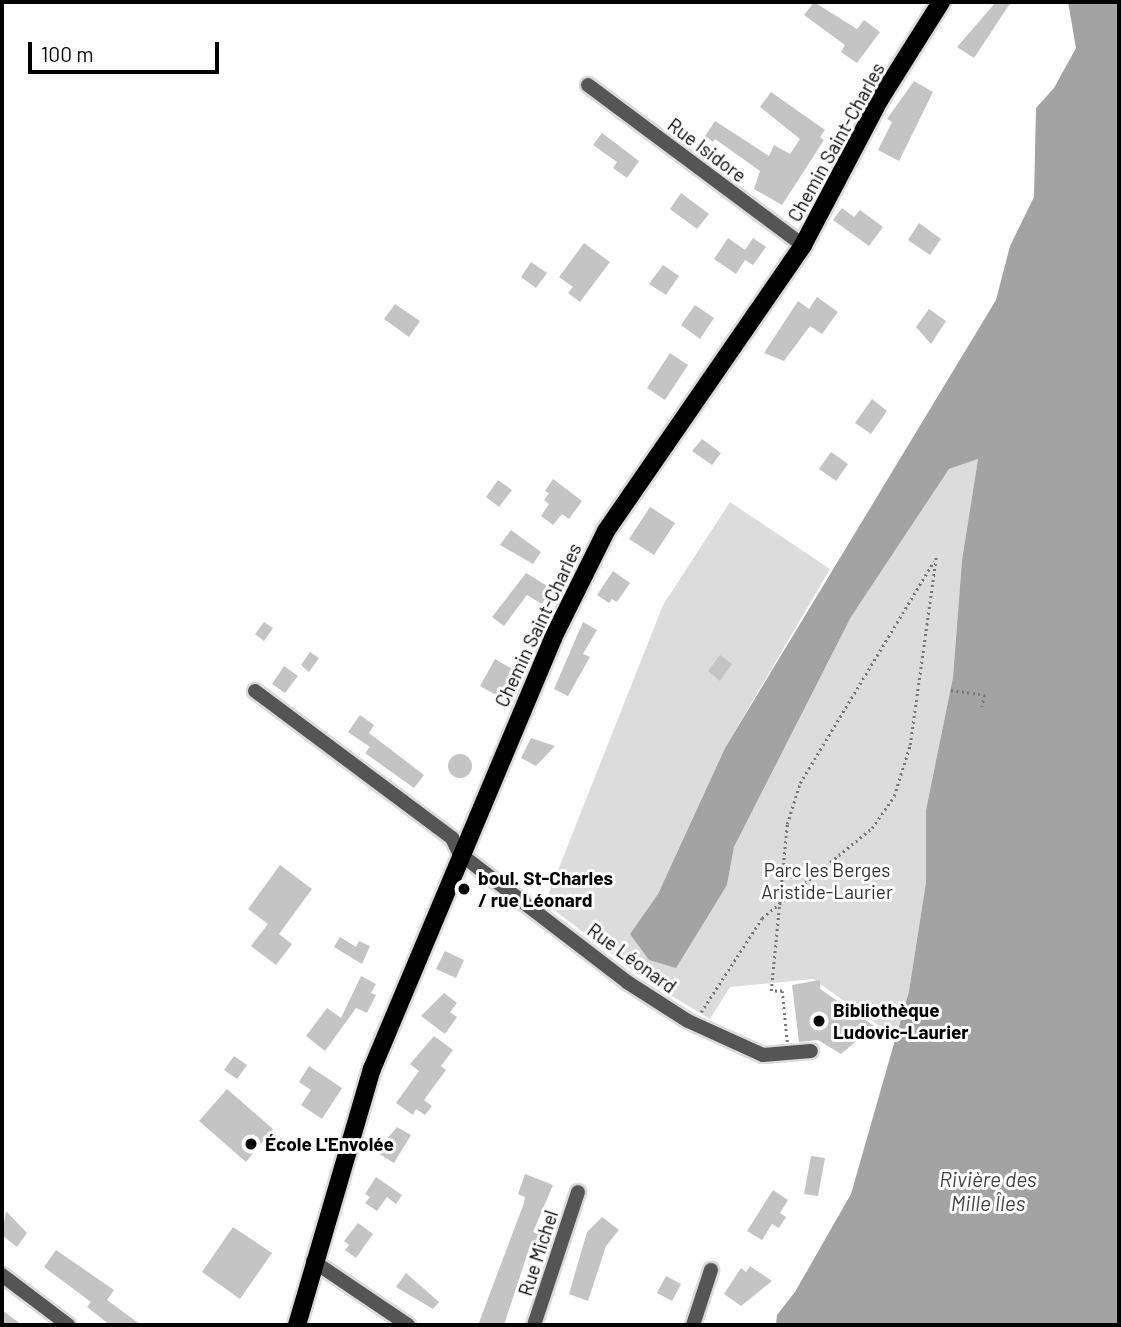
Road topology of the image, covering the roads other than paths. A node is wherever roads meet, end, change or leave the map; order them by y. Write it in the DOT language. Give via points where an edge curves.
graph roads {
  1 [pos="941,2"];
  2 [pos="588,85"];
  3 [pos="803,245"];
  4 [pos="255,691"];
  5 [pos="459,853"];
  6 [pos="811,1051"];
  7 [pos="578,1192"];
  8 [pos="313,1261"];
  9 [pos="711,1270"];
  10 [pos="2,1275"];
  11 [pos="68,1325"];
  12 [pos="297,1325"];
  13 [pos="408,1325"];
  14 [pos="534,1325"];
  15 [pos="694,1325"];
  1 -- 3 [label="main road, Chemin Saint-Charles" via="880,99"];
  2 -- 3 [label="street, Rue Isidore"];
  3 -- 5 [label="main road, Chemin Saint-Charles" via="606,531 553,638"];
  4 -- 5 [label="street, Rue Léonard" via="452,838"];
  5 -- 6 [label="street, Rue Léonard" via="627,982 695,1024 763,1055"];
  5 -- 8 [label="main road, Chemin Saint-Charles" via="372,1069"];
  7 -- 14 [label="street, Rue Michel"];
  8 -- 12 [label="main road, Chemin Saint-Charles"];
  8 -- 13 [label="street"];
  9 -- 15 [label="street"];
  10 -- 11 [label="street"];
}
